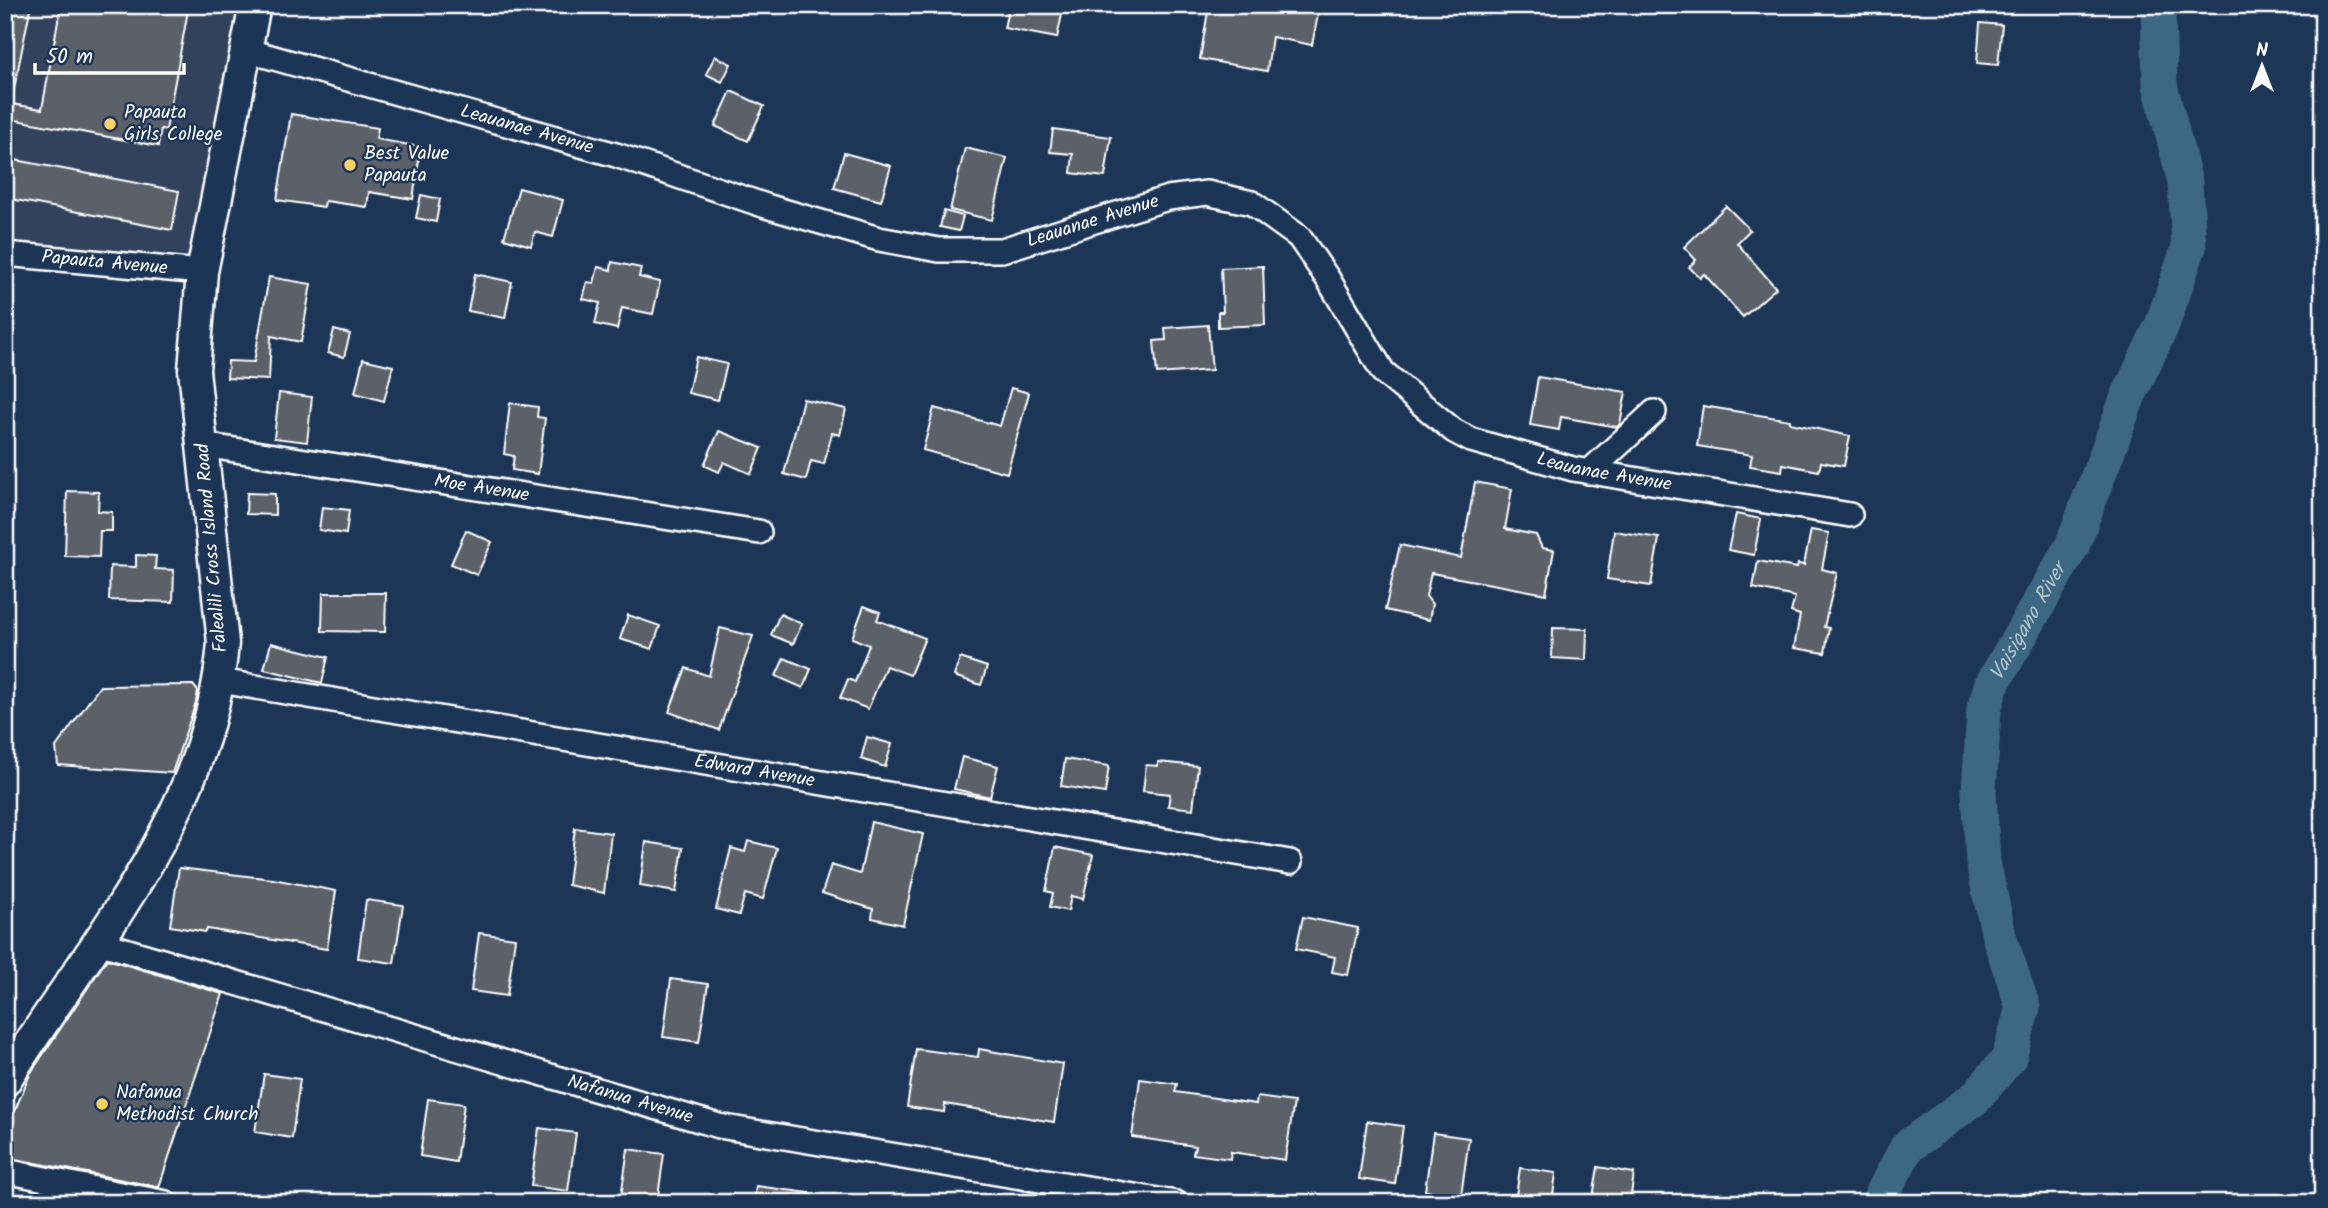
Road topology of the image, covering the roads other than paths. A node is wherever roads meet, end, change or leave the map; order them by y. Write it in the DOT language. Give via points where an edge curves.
graph roads {
  1 [pos="255,5"];
  2 [pos="246,50"];
  3 [pos="5,254"];
  4 [pos="202,272"];
  5 [pos="1654,412"];
  6 [pos="203,445"];
  7 [pos="1589,472"];
  8 [pos="1850,515"];
  9 [pos="760,533"];
  10 [pos="220,681"];
  11 [pos="1290,862"];
  12 [pos="98,942"];
  13 [pos="5,1081"];
  14 [pos="5,1171"];
  15 [pos="166,1203"];
  16 [pos="1176,1203"];
  1 -- 2 [label="main road, Falealili Cross Island Road"];
  2 -- 4 [label="main road, Falealili Cross Island Road"];
  2 -- 7 [label="street, Leauanae Avenue" via="616,155 842,228 939,250 1002,250 1168,198 1207,193 1252,204 1299,237 1383,372 1454,431 1471,440"];
  3 -- 4 [label="street, Papauta Avenue"];
  4 -- 6 [label="main road, Falealili Cross Island Road" via="194,370"];
  5 -- 7 [label="street"];
  6 -- 9 [label="street, Moe Avenue"];
  6 -- 10 [label="main road, Falealili Cross Island Road" via="223,643"];
  7 -- 8 [label="street, Leauanae Avenue"];
  10 -- 11 [label="street, Edward Avenue"];
  10 -- 12 [label="main road, Falealili Cross Island Road" via="201,750 161,845"];
  12 -- 13 [label="main road, Falealili Cross Island Road"];
  12 -- 16 [label="street, Nafanua Avenue" via="719,1126"];
  14 -- 15 [label="street"];
}
